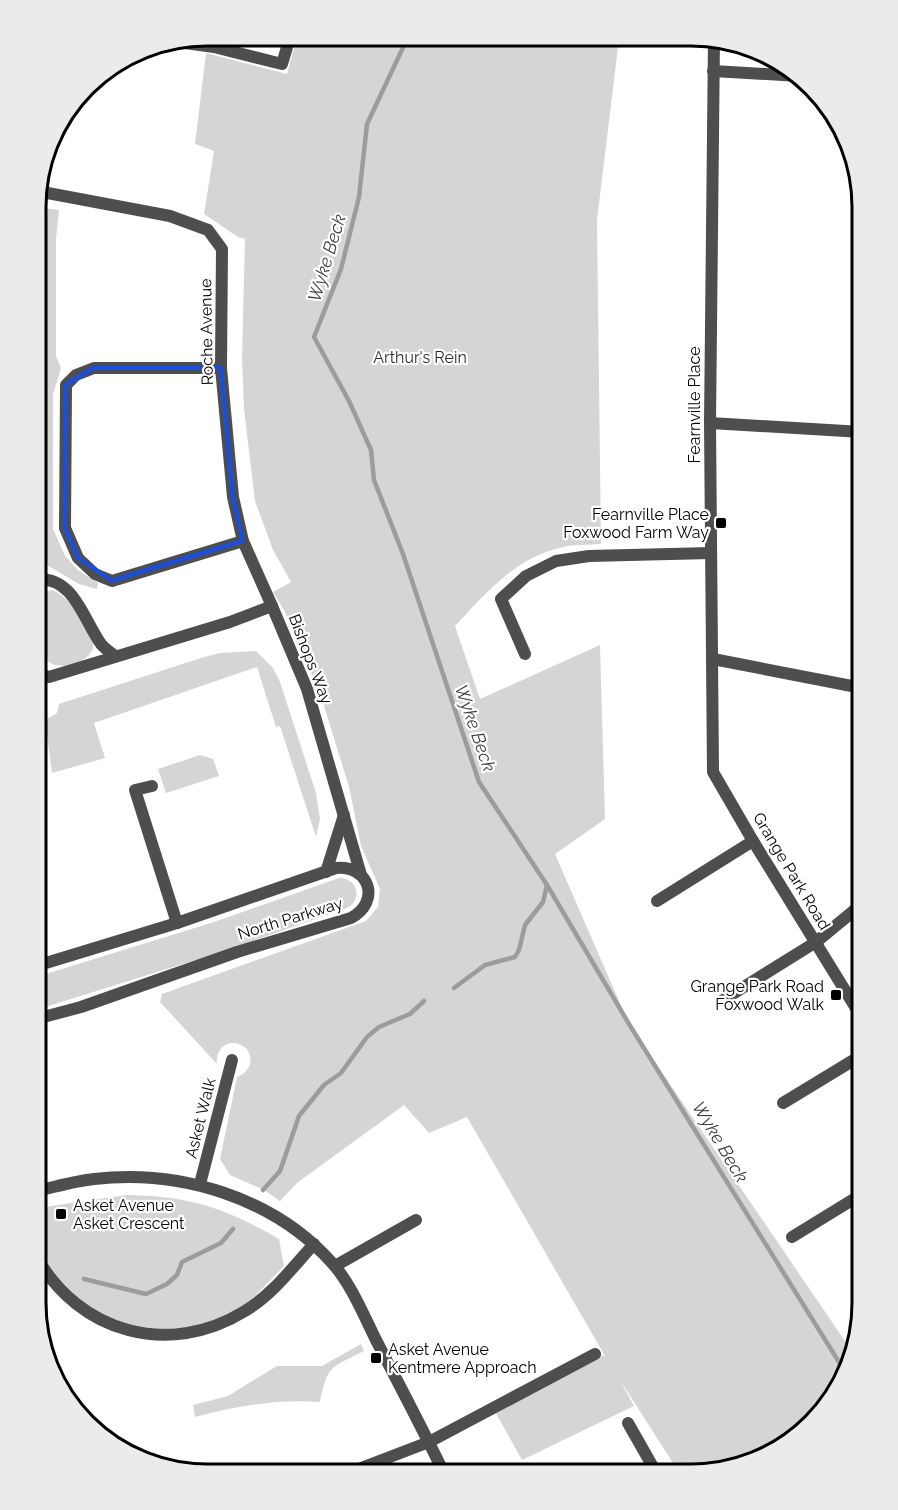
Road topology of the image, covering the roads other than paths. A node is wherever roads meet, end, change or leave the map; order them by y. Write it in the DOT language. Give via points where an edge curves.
graph roads {
  1 [pos="230,46"];
  2 [pos="287,46"];
  3 [pos="714,48"];
  4 [pos="713,71"];
  5 [pos="781,75"];
  6 [pos="47,193"];
  7 [pos="221,368"];
  8 [pos="711,423"];
  9 [pos="852,431"];
  10 [pos="243,540"];
  11 [pos="711,553"];
  12 [pos="46,578"];
  13 [pos="272,606"];
  14 [pos="525,654"];
  15 [pos="115,656"];
  16 [pos="713,659"];
  17 [pos="46,676"];
  18 [pos="852,686"];
  19 [pos="713,772"];
  20 [pos="152,786"];
  21 [pos="344,814"];
  22 [pos="753,841"];
  23 [pos="326,872"];
  24 [pos="361,874"];
  25 [pos="657,901"];
  26 [pos="851,913"];
  27 [pos="177,923"];
  28 [pos="816,942"];
  29 [pos="46,963"];
  30 [pos="723,1000"];
  31 [pos="851,1000"];
  32 [pos="46,1016"];
  33 [pos="232,1060"];
  34 [pos="851,1062"];
  35 [pos="783,1103"];
  36 [pos="200,1184"];
  37 [pos="46,1189"];
  38 [pos="851,1201"];
  39 [pos="416,1220"];
  40 [pos="792,1237"];
  41 [pos="314,1244"];
  42 [pos="335,1266"];
  43 [pos="46,1272"];
  44 [pos="595,1354"];
  45 [pos="628,1423"];
  46 [pos="429,1442"];
  47 [pos="374,1463"];
  48 [pos="439,1463"];
  49 [pos="651,1463"];
  1 -- 2 [label="street" via="282,64"];
  3 -- 4 [label="street, Fearnville Place"];
  4 -- 5 [label="street"];
  4 -- 8 [label="street, Fearnville Place"];
  6 -- 7 [label="street, Roche Avenue" via="170,216 208,230 222,249"];
  7 -- 10 [label="street, Roche Avenue" via="233,497"];
  7 -- 10 [label="street" via="94,368 76,375 66,385 65,528 78,558 95,574 112,581"];
  8 -- 9 [label="street"];
  8 -- 11 [label="street, Fearnville Place"];
  10 -- 13 [label="street, Roche Avenue"];
  11 -- 14 [label="street" via="589,556 556,561 526,576 501,599"];
  11 -- 16 [label="street, Fearnville Place"];
  12 -- 15 [label="street" via="69,592 102,645"];
  13 -- 15 [label="street, Bishops Way"];
  13 -- 21 [label="street, Bishops Way" via="307,689"];
  15 -- 17 [label="street, Bishops Way"];
  16 -- 18 [label="street"];
  16 -- 19 [label="street, Fearnville Place"];
  19 -- 22 [label="street, Grange Park Road"];
  20 -- 27 [label="street" via="135,790"];
  21 -- 23 [label="street"];
  21 -- 24 [label="street, Bishops Way"];
  22 -- 25 [label="street"];
  22 -- 28 [label="street, Grange Park Road"];
  23 -- 24 [label="street, North Parkway" via="345,867"];
  23 -- 27 [label="street, North Parkway"];
  24 -- 32 [label="street, North Parkway" via="368,899 351,918"];
  26 -- 28 [label="street"];
  27 -- 29 [label="street, North Parkway"];
  28 -- 30 [label="street"];
  28 -- 31 [label="street, Grange Park Road"];
  33 -- 36 [label="street, Asket Walk"];
  34 -- 35 [label="street"];
  36 -- 37 [label="street" via="150,1178 94,1179"];
  36 -- 41 [label="street" via="270,1212"];
  38 -- 40 [label="street"];
  39 -- 42 [label="street"];
  41 -- 42 [label="street"];
  41 -- 43 [label="street" via="277,1286 243,1312 189,1333 138,1333 93,1317 56,1287"];
  42 -- 46 [label="street"];
  44 -- 46 [label="street"];
  45 -- 49 [label="street"];
  46 -- 47 [label="street"];
  46 -- 48 [label="street"];
}
